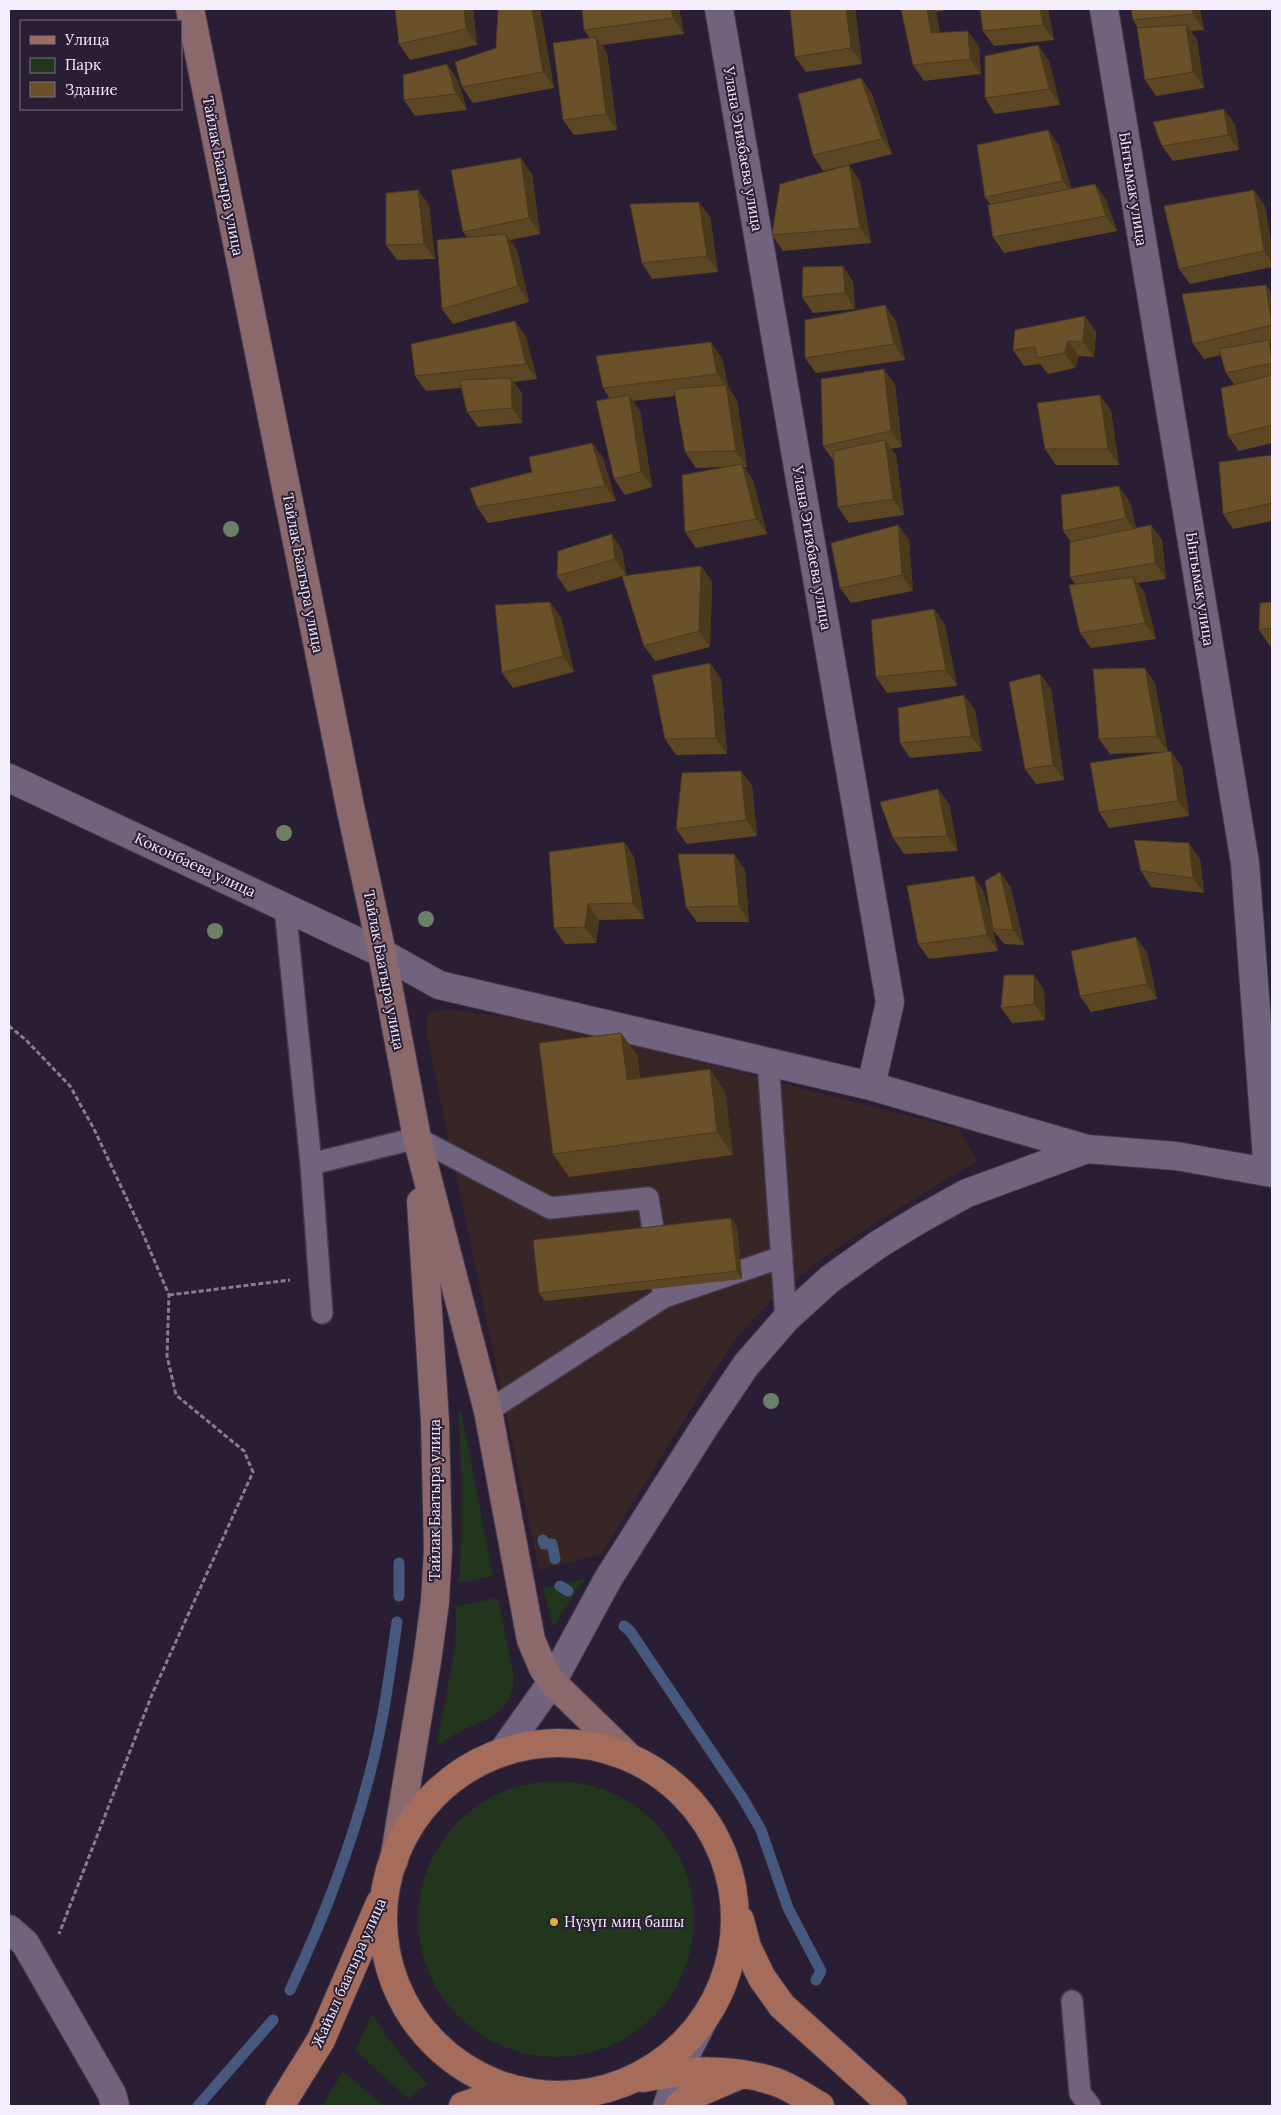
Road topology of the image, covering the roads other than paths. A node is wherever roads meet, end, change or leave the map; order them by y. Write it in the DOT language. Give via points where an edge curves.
graph roads {
  1 [pos="190,9"];
  2 [pos="719,9"];
  3 [pos="1104,9"];
  4 [pos="9,778"];
  5 [pos="285,907"];
  6 [pos="382,953"];
  7 [pos="768,1061"];
  8 [pos="871,1086"];
  9 [pos="417,1138"];
  10 [pos="1087,1149"];
  11 [pos="311,1164"];
  12 [pos="1270,1172"];
  13 [pos="782,1257"];
  14 [pos="664,1297"];
  15 [pos="322,1313"];
  16 [pos="786,1318"];
  17 [pos="488,1410"];
  18 [pos="552,1682"];
  19 [pos="503,1751"];
  20 [pos="627,1755"];
  21 [pos="394,1860"];
  22 [pos="385,1890"];
  23 [pos="735,1902"];
  24 [pos="9,1929"];
  25 [pos="1072,2001"];
  26 [pos="703,2021"];
  27 [pos="678,2072"];
  28 [pos="743,2074"];
  29 [pos="632,2080"];
  30 [pos="539,2099"];
  31 [pos="115,2106"];
  32 [pos="280,2106"];
  33 [pos="463,2106"];
  34 [pos="667,2106"];
  35 [pos="679,2106"];
  36 [pos="820,2106"];
  37 [pos="893,2106"];
  38 [pos="1090,2106"];
  1 -- 6 [label="main road, Тайлак Баатыра улица"];
  2 -- 8 [label="street, Улана Эгизбаева улица" via="890,1002"];
  3 -- 12 [label="street, Ынтымак улица" via="1245,863"];
  4 -- 5 [label="street, Коконбаева улица"];
  5 -- 6 [label="street, Коконбаева улица"];
  5 -- 11 [label="lane"];
  6 -- 7 [label="street, Коконбаева улица" via="439,985"];
  6 -- 9 [label="main road, Тайлак Баатыра улица"];
  7 -- 8 [label="street, Коконбаева улица"];
  7 -- 13 [label="lane"];
  8 -- 10 [label="street, Коконбаева улица"];
  9 -- 11 [label="lane"];
  9 -- 14 [label="lane" via="550,1208 648,1198"];
  9 -- 17 [label="main road, Тайлак Баатыра улица"];
  9 -- 21 [label="main road, Тайлак Баатыра улица" via="435,1421 438,1549 427,1661"];
  10 -- 12 [label="street" via="1176,1156"];
  10 -- 16 [label="street" via="967,1193 879,1244 830,1279"];
  11 -- 15 [label="lane"];
  13 -- 14 [label="lane"];
  13 -- 16 [label="lane"];
  14 -- 17 [label="lane"];
  16 -- 18 [label="street" via="746,1365 705,1426 608,1579"];
  17 -- 18 [label="main road, Тайлак Баатыра улица" via="530,1640"];
  18 -- 19 [label="street"];
  18 -- 20 [label="main road, Тайлак Баатыра улица"];
  19 -- 20 [label="main road" via="565,1742 597,1746"];
  19 -- 21 [label="main road" via="474,1764 448,1782 407,1830"];
  20 -- 23 [label="main road" via="655,1770 680,1790 701,1814 721,1848"];
  21 -- 22 [label="main road"];
  22 -- 30 [label="main road" via="386,1954 410,2012 429,2038 452,2059 479,2076"];
  22 -- 32 [label="main road, Жайыл баатыра улица" via="321,2040"];
  23 -- 26 [label="main road" via="735,1934 729,1965 717,1998"];
  23 -- 37 [label="main road" via="747,1947 762,1978 782,2006"];
  24 -- 31 [label="street" via="25,1943 44,1974 112,2094"];
  25 -- 38 [label="lane" via="1080,2093"];
  26 -- 27 [label="street"];
  26 -- 29 [label="main road" via="682,2045"];
  27 -- 28 [label="main road" via="710,2070"];
  27 -- 29 [label="main road"];
  27 -- 34 [label="street"];
  28 -- 35 [label="main road" via="689,2097"];
  28 -- 36 [label="main road" via="778,2083"];
  29 -- 30 [label="main road" via="578,2094"];
  30 -- 33 [label="main road" via="483,2099"];
}
